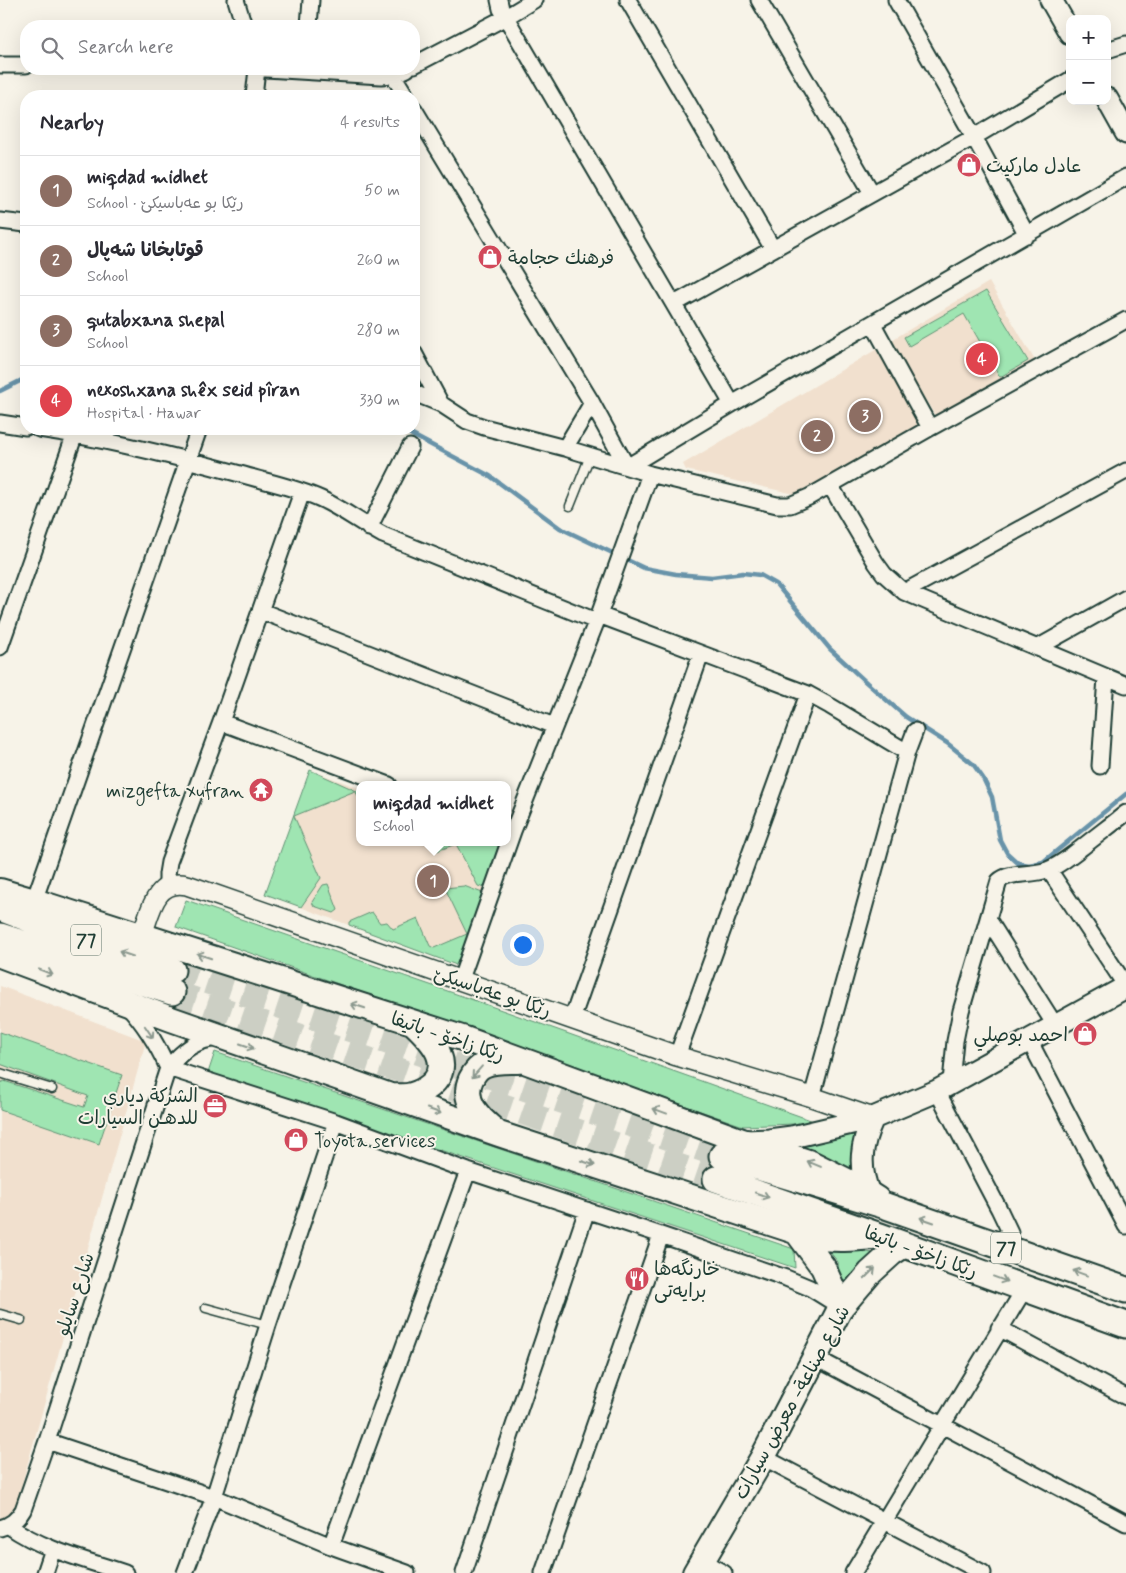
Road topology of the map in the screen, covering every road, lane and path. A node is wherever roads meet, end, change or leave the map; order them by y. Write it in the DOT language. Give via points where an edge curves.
graph roads {
  1 [pos="236,0"];
  2 [pos="311,0"];
  3 [pos="499,0"];
  4 [pos="534,0"];
  5 [pos="628,0"];
  6 [pos="759,0"];
  7 [pos="896,0"];
  8 [pos="1051,0"];
  9 [pos="506,17"];
  10 [pos="242,20"];
  11 [pos="309,20"];
  12 [pos="1066,26"];
  13 [pos="1126,44"];
  14 [pos="1111,49"];
  15 [pos="420,62"];
  16 [pos="0,65"];
  17 [pos="20,65"];
  18 [pos="256,75"];
  19 [pos="368,75"];
  20 [pos="386,75"];
  21 [pos="401,75"];
  22 [pos="1066,82"];
  23 [pos="255,90"];
  24 [pos="404,90"];
  25 [pos="1110,105"];
  26 [pos="420,119"];
  27 [pos="1126,132"];
  28 [pos="974,137"];
  29 [pos="1126,177"];
  30 [pos="872,193"];
  31 [pos="0,221"];
  32 [pos="20,223"];
  33 [pos="1028,235"];
  34 [pos="773,249"];
  35 [pos="674,304"];
  36 [pos="1126,320"];
  37 [pos="872,324"];
  38 [pos="420,364"];
  39 [pos="420,395"];
  40 [pos="592,402"];
  41 [pos="441,404"];
  42 [pos="732,404"];
  43 [pos="0,423"];
  44 [pos="20,426"];
  45 [pos="930,428"];
  46 [pos="75,435"];
  47 [pos="79,435"];
  48 [pos="197,435"];
  49 [pos="410,447"];
  50 [pos="564,448"];
  51 [pos="590,456"];
  52 [pos="187,460"];
  53 [pos="627,467"];
  54 [pos="1126,471"];
  55 [pos="650,474"];
  56 [pos="830,485"];
  57 [pos="302,492"];
  58 [pos="570,506"];
  59 [pos="369,528"];
  60 [pos="904,592"];
  61 [pos="1126,598"];
  62 [pos="261,611"];
  63 [pos="598,618"];
  64 [pos="0,647"];
  65 [pos="1037,648"];
  66 [pos="701,654"];
  67 [pos="1106,676"];
  68 [pos="1126,685"];
  69 [pos="808,694"];
  70 [pos="221,722"];
  71 [pos="554,726"];
  72 [pos="915,731"];
  73 [pos="907,752"];
  74 [pos="1100,766"];
  75 [pos="378,781"];
  76 [pos="1126,813"];
  77 [pos="511,828"];
  78 [pos="505,846"];
  79 [pos="1049,870"];
  80 [pos="167,886"];
  81 [pos="0,891"];
  82 [pos="34,901"];
  83 [pos="0,908"];
  84 [pos="988,919"];
  85 [pos="142,935"];
  86 [pos="0,936"];
  87 [pos="0,955"];
  88 [pos="461,980"];
  89 [pos="1126,987"];
  90 [pos="122,1001"];
  91 [pos="572,1019"];
  92 [pos="415,1024"];
  93 [pos="1055,1026"];
  94 [pos="224,1038"];
  95 [pos="1028,1040"];
  96 [pos="677,1056"];
  97 [pos="522,1061"];
  98 [pos="168,1068"];
  99 [pos="0,1073"];
  100 [pos="944,1087"];
  101 [pos="52,1090"];
  102 [pos="391,1096"];
  103 [pos="812,1097"];
  104 [pos="873,1118"];
  105 [pos="336,1122"];
  106 [pos="498,1134"];
  107 [pos="742,1141"];
  108 [pos="468,1171"];
  109 [pos="878,1199"];
  110 [pos="587,1210"];
  111 [pos="1126,1226"];
  112 [pos="797,1232"];
  113 [pos="661,1235"];
  114 [pos="880,1236"];
  115 [pos="1009,1243"];
  116 [pos="904,1245"];
  117 [pos="1025,1288"];
  118 [pos="1126,1290"];
  119 [pos="206,1308"];
  120 [pos="841,1308"];
  121 [pos="0,1314"];
  122 [pos="21,1320"];
  123 [pos="268,1325"];
  124 [pos="1126,1325"];
  125 [pos="999,1328"];
  126 [pos="816,1358"];
  127 [pos="1126,1397"];
  128 [pos="942,1426"];
  129 [pos="47,1441"];
  130 [pos="763,1458"];
  131 [pos="214,1497"];
  132 [pos="885,1521"];
  133 [pos="1126,1523"];
  134 [pos="4,1527"];
  135 [pos="331,1546"];
  136 [pos="53,1549"];
  137 [pos="699,1567"];
  138 [pos="404,1572"];
  139 [pos="45,1573"];
  140 [pos="125,1573"];
  141 [pos="185,1573"];
  142 [pos="464,1573"];
  143 [pos="543,1573"];
  144 [pos="724,1573"];
  145 [pos="853,1573"];
  146 [pos="983,1573"];
  1 -- 10 [label="street"];
  2 -- 11 [label="street"];
  3 -- 9 [label="street"];
  4 -- 9 [label="street"];
  5 -- 34 [label="street"];
  6 -- 30 [label="street"];
  7 -- 28 [label="street"];
  8 -- 12 [label="main road"];
  9 -- 15 [label="street"];
  9 -- 35 [label="street"];
  13 -- 14 [label="street"];
  16 -- 17 [label="street"];
  18 -- 23 [label="street"];
  19 -- 20 [label="street"];
  21 -- 24 [label="street"];
  22 -- 28 [label="street"];
  25 -- 27 [label="main road"];
  26 -- 40 [label="street"];
  28 -- 30 [label="street"];
  28 -- 33 [label="street"];
  29 -- 33 [label="street"];
  30 -- 34 [label="street"];
  31 -- 32 [label="street"];
  33 -- 37 [label="street"];
  34 -- 35 [label="street"];
  35 -- 42 [label="street"];
  36 -- 45 [label="street"];
  37 -- 42 [label="street"];
  37 -- 45 [label="street"];
  38 -- 41 [label="street"];
  39 -- 41 [label="street"];
  40 -- 50 [label="street"];
  40 -- 53 [label="street"];
  41 -- 50 [label="street" via="467,421"];
  42 -- 53 [label="street"];
  43 -- 44 [label="street"];
  45 -- 56 [label="street"];
  46 -- 64 [label="street"];
  47 -- 52 [label="street"];
  48 -- 52 [label="street"];
  49 -- 59 [label="street"];
  50 -- 51 [label="street"];
  51 -- 53 [label="street"];
  51 -- 58 [label="lane"];
  52 -- 57 [label="street"];
  52 -- 82 [label="street"];
  53 -- 55 [label="street"];
  54 -- 60 [label="street"];
  55 -- 56 [label="street" via="776,505 799,502"];
  55 -- 63 [label="street"];
  56 -- 60 [label="street" via="884,574"];
  57 -- 59 [label="street" via="334,506"];
  57 -- 62 [label="street"];
  59 -- 63 [label="street"];
  60 -- 65 [label="street"];
  61 -- 65 [label="street"];
  62 -- 70 [label="street"];
  62 -- 71 [label="street"];
  63 -- 66 [label="street"];
  63 -- 71 [label="street"];
  65 -- 67 [label="street"];
  66 -- 69 [label="street"];
  66 -- 91 [label="street"];
  67 -- 68 [label="street"];
  67 -- 74 [label="street"];
  69 -- 73 [label="street"];
  69 -- 96 [label="street"];
  70 -- 75 [label="street"];
  70 -- 80 [label="street" via="169,862"];
  71 -- 77 [label="street"];
  72 -- 73 [label="street"];
  73 -- 103 [label="street"];
  76 -- 79 [label="street"];
  78 -- 88 [label="street"];
  79 -- 84 [label="street" via="1003,876"];
  79 -- 89 [label="street"];
  80 -- 85 [label="street" via="157,895"];
  80 -- 88 [label="street, رێكا بو عه‌باسيكێ" via="187,885"];
  81 -- 82 [label="main road, رێکا زاخۆ - باتیفا"];
  82 -- 85 [label="main road, رێکا زاخۆ - باتیفا"];
  86 -- 83 [label="highway, 77, one-way" via="172,981"];
  84 -- 93 [label="street"];
  84 -- 100 [label="street" via="960,1011"];
  92 -- 85 [label="main road, رێکا زاخۆ - باتیفا, one-way"];
  87 -- 90 [label="main road, one-way"];
  88 -- 91 [label="street, رێكا بو عه‌باسيكێ"];
  89 -- 93 [label="main road"];
  90 -- 94 [label="main road"];
  90 -- 98 [label="street, one-way" via="153,1039"];
  91 -- 96 [label="street, رێكا بو عه‌باسيكێ"];
  92 -- 97 [label="main road, رێکا زاخۆ - باتیفا"];
  92 -- 102 [label="main road" via="439,1055 440,1074 429,1088 410,1096"];
  93 -- 95 [label="main road"];
  94 -- 98 [label="street, شارع سايلو" via="202,1040 184,1051"];
  94 -- 102 [label="main road, one-way"];
  95 -- 100 [label="main road"];
  95 -- 111 [label="street"];
  96 -- 103 [label="street, رێكا بو عه‌باسيكێ"];
  97 -- 106 [label="main road, one-way" via="489,1063 477,1069 469,1084 470,1102 476,1113"];
  107 -- 97 [label="main road, رێکا زاخۆ - باتیفا, one-way"];
  98 -- 105 [label="street"];
  98 -- 129 [label="street, شارع سايلو"];
  99 -- 101 [label="lane"];
  100 -- 104 [label="main road"];
  100 -- 115 [label="street" via="999,1209"];
  102 -- 106 [label="main road, one-way"];
  103 -- 104 [label="street, رێكا بو عه‌باسيكێ"];
  104 -- 107 [label="main road" via="792,1137"];
  104 -- 109 [label="main road" via="864,1139 862,1167 864,1180"];
  105 -- 108 [label="street"];
  105 -- 123 [label="street"];
  106 -- 112 [label="main road, one-way"];
  109 -- 107 [label="main road, رێکا زاخۆ - باتیفا, one-way" via="811,1163"];
  108 -- 110 [label="street"];
  108 -- 135 [label="street"];
  109 -- 114 [label="highway, رێکا زاخۆ - باتیفا / 77, one-way" via="719,1167"];
  115 -- 109 [label="highway, رێکا زاخۆ - باتیفا / 77, one-way"];
  110 -- 113 [label="street"];
  110 -- 142 [label="street"];
  112 -- 114 [label="main road" via="830,1240"];
  112 -- 120 [label="main road" via="823,1268"];
  113 -- 120 [label="street" via="799,1283"];
  113 -- 143 [label="street"];
  114 -- 116 [label="highway, رێکا زاخۆ - باتیفا / 77"];
  118 -- 115 [label="highway, رێکا زاخۆ - باتیفا / 77, one-way"];
  116 -- 117 [label="highway, رێکا زاخۆ - باتیفا / 77, one-way"];
  120 -- 116 [label="main road, شارع صناعة- معرض سيارات, one-way" via="870,1273"];
  117 -- 124 [label="highway, رێکا زاخۆ - باتیفا / 77"];
  117 -- 125 [label="street"];
  119 -- 123 [label="lane"];
  120 -- 126 [label="main road, شارع صناعة- معرض سيارات"];
  121 -- 122 [label="lane"];
  123 -- 131 [label="street"];
  125 -- 127 [label="street"];
  125 -- 128 [label="street"];
  126 -- 128 [label="street"];
  126 -- 130 [label="main road, شارع صناعة- معرض سيارات"];
  128 -- 132 [label="street"];
  128 -- 133 [label="street"];
  129 -- 131 [label="street"];
  129 -- 134 [label="street, شارع سايلو" via="23,1510 18,1519"];
  130 -- 132 [label="street"];
  130 -- 137 [label="main road, شارع صناعة- معرض سيارات"];
  131 -- 135 [label="street"];
  131 -- 141 [label="street"];
  132 -- 145 [label="street"];
  132 -- 146 [label="street"];
  134 -- 136 [label="street, شارع سايلو"];
  135 -- 138 [label="street"];
  136 -- 139 [label="street"];
  136 -- 140 [label="street, شارع سايلو"];
  137 -- 144 [label="street"];
}
